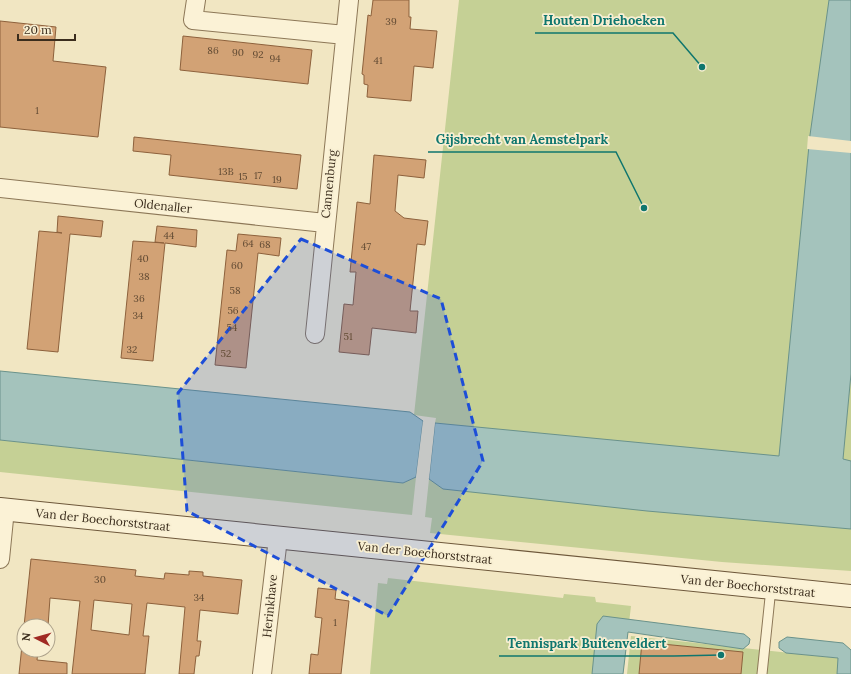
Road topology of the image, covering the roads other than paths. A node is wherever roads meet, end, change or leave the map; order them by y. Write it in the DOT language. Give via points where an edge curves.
graph roads {
  1 [pos="196,0"];
  2 [pos="349,0"];
  3 [pos="345,35"];
  4 [pos="0,188"];
  5 [pos="325,223"];
  6 [pos="315,334"];
  7 [pos="3,509"];
  8 [pos="278,538"];
  9 [pos="0,559"];
  10 [pos="771,588"];
  11 [pos="851,596"];
  12 [pos="262,674"];
  13 [pos="762,674"];
  1 -- 3 [label="street" via="194,20"];
  2 -- 3 [label="street, Cannenburg"];
  3 -- 5 [label="street, Cannenburg"];
  4 -- 5 [label="street, Oldenaller"];
  5 -- 6 [label="street, Cannenburg"];
  7 -- 8 [label="street, Van der Boechorststraat"];
  7 -- 9 [label="street"];
  8 -- 10 [label="street, Van der Boechorststraat"];
  8 -- 12 [label="street, Herinkhave"];
  10 -- 11 [label="street, Van der Boechorststraat"];
  10 -- 13 [label="lane"];
}
